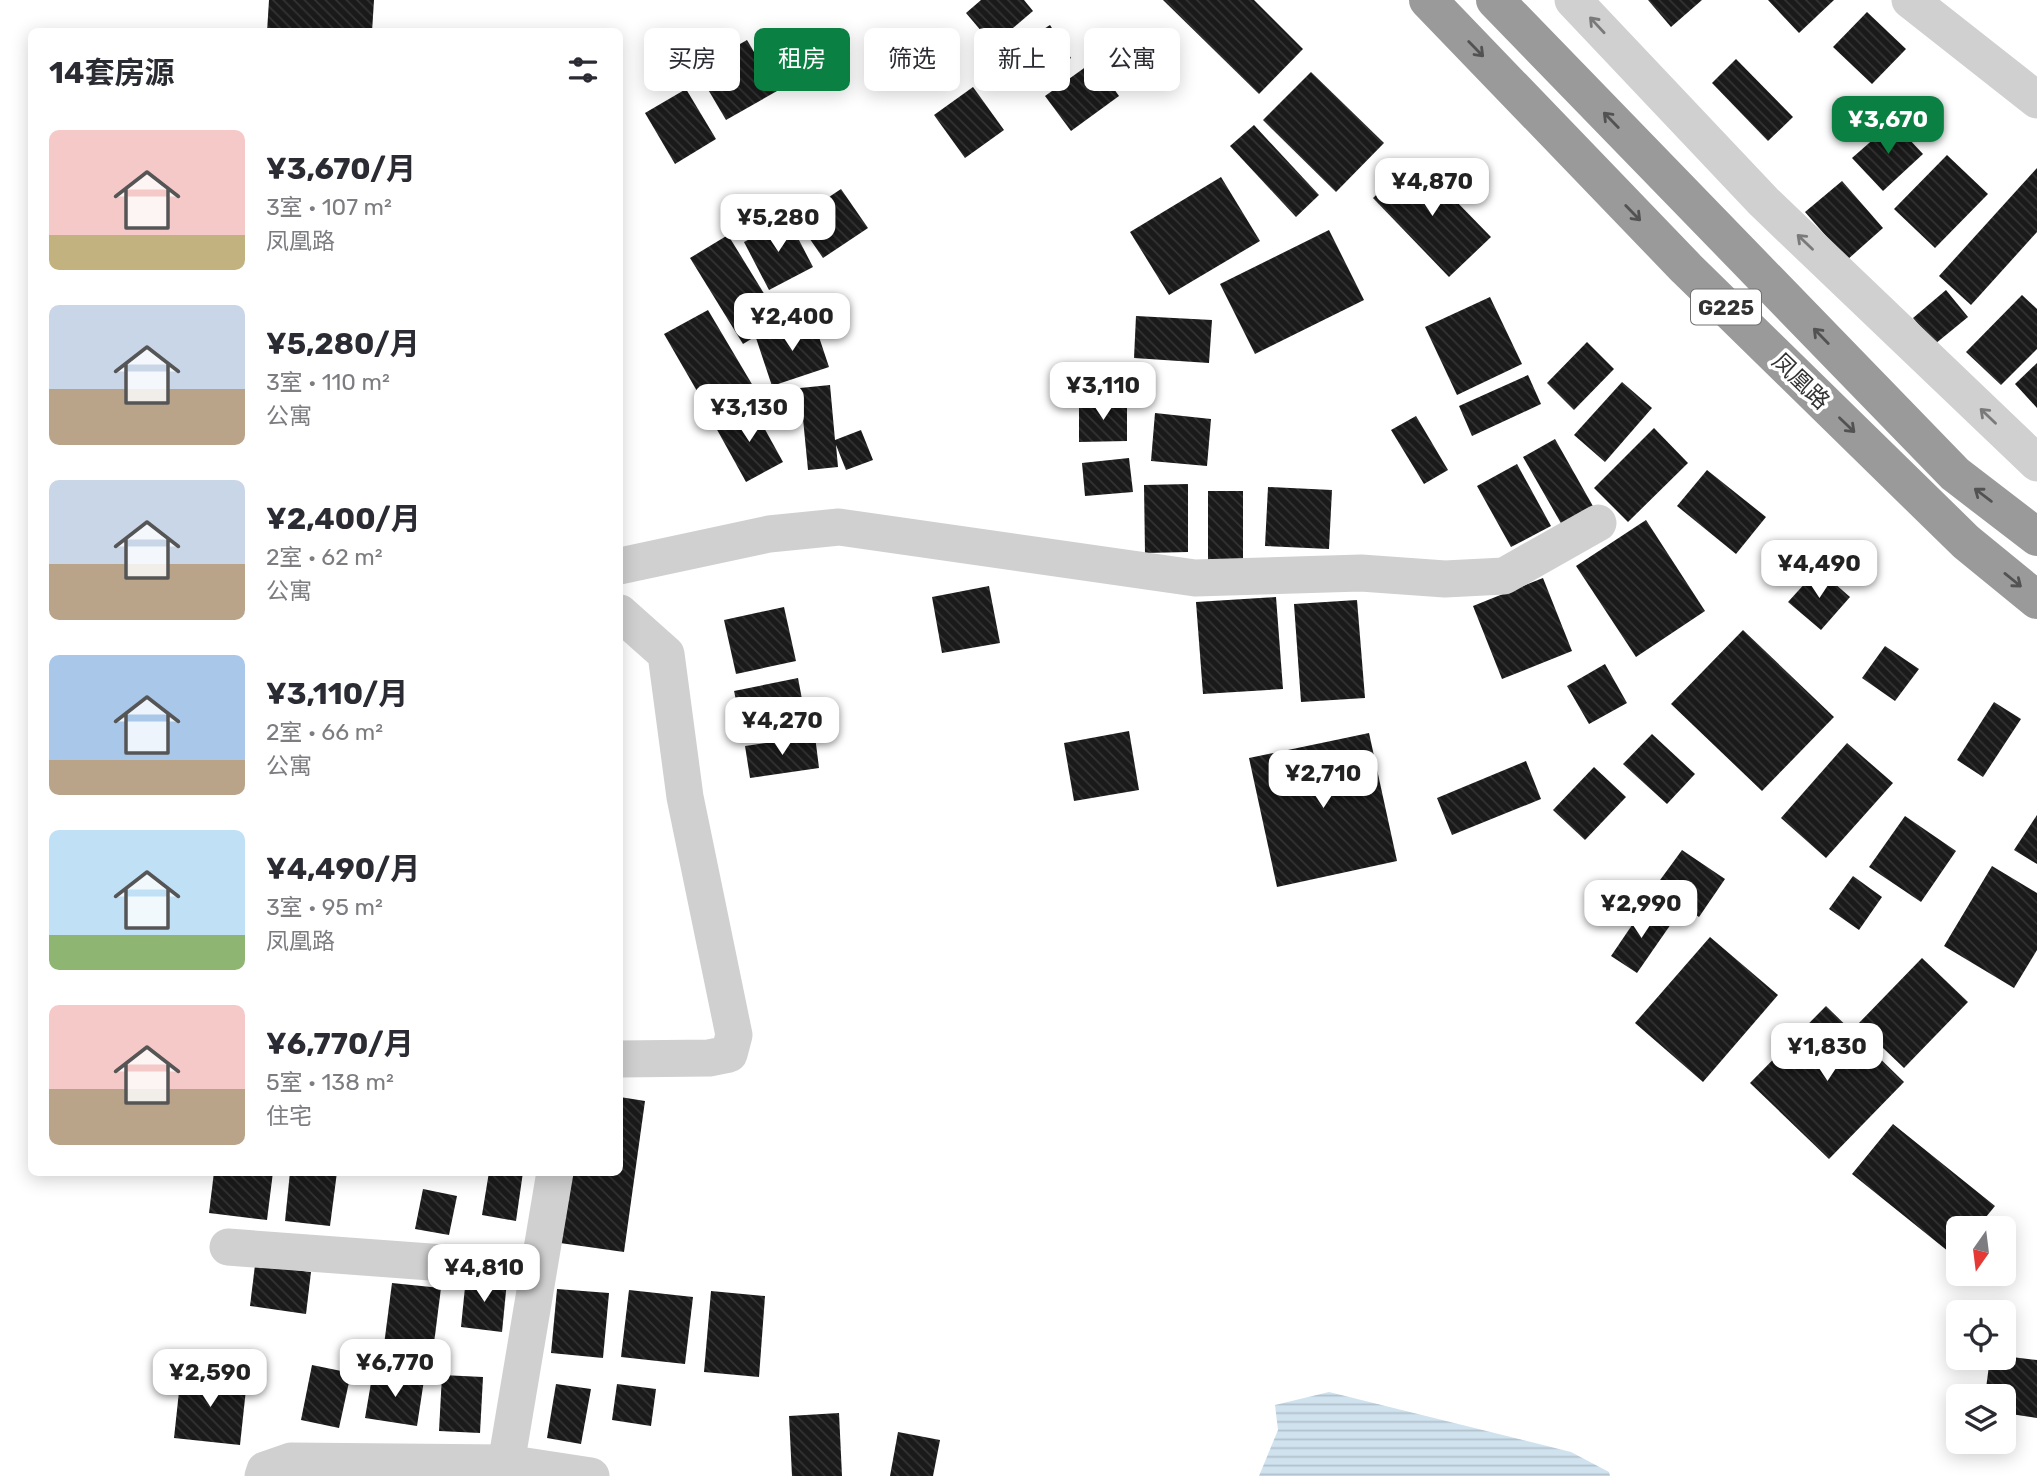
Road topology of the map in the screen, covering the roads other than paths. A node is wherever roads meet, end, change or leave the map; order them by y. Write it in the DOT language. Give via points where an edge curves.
graph roads {
  1 [pos="1428,0"];
  2 [pos="1495,0"];
  3 [pos="1573,0"];
  4 [pos="1910,0"];
  5 [pos="2037,100"];
  6 [pos="2037,463"];
  7 [pos="1598,523"];
  8 [pos="2037,537"];
  9 [pos="623,565"];
  10 [pos="2037,600"];
  11 [pos="623,616"];
  12 [pos="623,1059"];
  13 [pos="554,1176"];
  14 [pos="228,1247"];
  15 [pos="538,1270"];
  16 [pos="505,1469"];
  17 [pos="263,1476"];
  18 [pos="591,1476"];
  1 -- 10 [label="highway, 凤凰路 / G225, one-way" via="1686,268 1966,542"];
  8 -- 2 [label="highway, 凤凰路 / G225, one-way" via="1955,474"];
  6 -- 3 [label="street, one-way" via="1764,202"];
  4 -- 5 [label="street"];
  7 -- 9 [label="street" via="1504,576 1445,579 1361,573 1195,578 839,527 769,534"];
  11 -- 12 [label="street" via="666,654 685,797 734,1035 729,1054"];
  13 -- 15 [label="street"];
  14 -- 15 [label="street"];
  15 -- 16 [label="street"];
  16 -- 17 [label="street" via="291,1461 265,1470"];
  16 -- 18 [label="street"];
}
